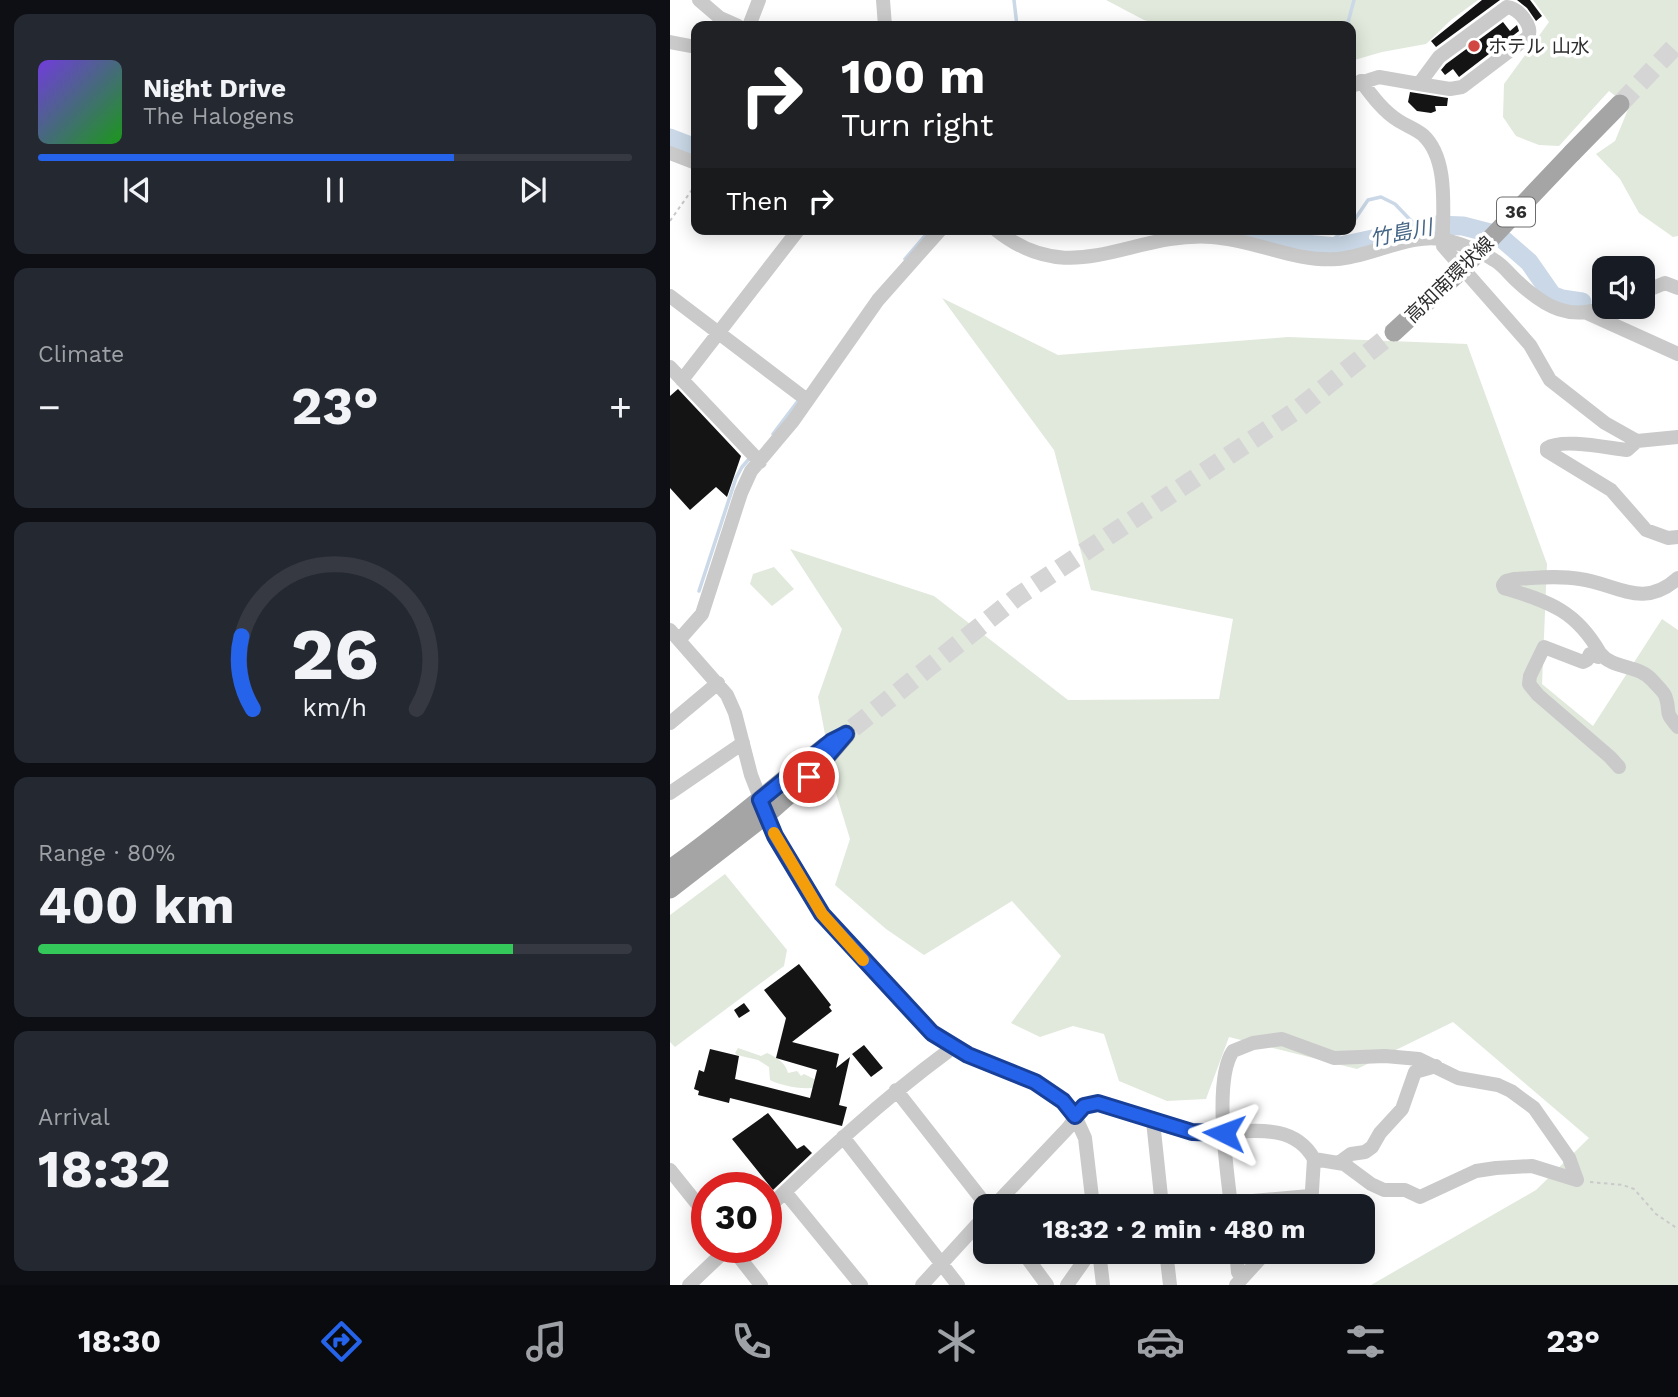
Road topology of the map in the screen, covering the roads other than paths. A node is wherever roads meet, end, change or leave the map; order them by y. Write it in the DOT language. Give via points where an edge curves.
graph roads {
  1 [pos="699,0"];
  2 [pos="759,0"];
  3 [pos="883,0"];
  4 [pos="727,21"];
  5 [pos="751,21"];
  6 [pos="885,21"];
  7 [pos="670,42"];
  8 [pos="691,46"];
  9 [pos="1356,84"];
  10 [pos="1414,84"];
  11 [pos="1620,104"];
  12 [pos="670,153"];
  13 [pos="691,161"];
  14 [pos="1444,229"];
  15 [pos="794,235"];
  16 [pos="936,235"];
  17 [pos="1003,235"];
  18 [pos="1182,235"];
  19 [pos="1203,235"];
  20 [pos="670,296"];
  21 [pos="1585,312"];
  22 [pos="1592,312"];
  23 [pos="1394,332"];
  24 [pos="719,334"];
  25 [pos="1678,354"];
  26 [pos="670,367"];
  27 [pos="682,380"];
  28 [pos="806,400"];
  29 [pos="1678,437"];
  30 [pos="1637,441"];
  31 [pos="760,462"];
  32 [pos="1678,537"];
  33 [pos="1678,578"];
  34 [pos="675,635"];
  35 [pos="1600,653"];
  36 [pos="718,683"];
  37 [pos="670,722"];
  38 [pos="1678,727"];
  39 [pos="850,731"];
  40 [pos="744,743"];
  41 [pos="1618,767"];
  42 [pos="670,793"];
  43 [pos="764,807"];
  44 [pos="670,869"];
  45 [pos="670,889"];
  46 [pos="951,1046"];
  47 [pos="1407,1057"];
  48 [pos="1436,1066"];
  49 [pos="1415,1072"];
  50 [pos="896,1090"];
  51 [pos="1075,1116"];
  52 [pos="1154,1121"];
  53 [pos="1224,1133"];
  54 [pos="843,1137"];
  55 [pos="1314,1159"];
  56 [pos="1340,1162"];
  57 [pos="670,1170"];
  58 [pos="785,1192"];
  59 [pos="978,1194"];
  60 [pos="1005,1194"];
  61 [pos="1092,1194"];
  62 [pos="1161,1194"];
  63 [pos="1230,1194"];
  64 [pos="1311,1194"];
  65 [pos="782,1195"];
  66 [pos="691,1196"];
  67 [pos="973,1229"];
  68 [pos="713,1263"];
  69 [pos="743,1263"];
  70 [pos="941,1264"];
  71 [pos="1032,1264"];
  72 [pos="1082,1264"];
  73 [pos="1101,1264"];
  74 [pos="1168,1264"];
  75 [pos="1237,1264"];
  76 [pos="1255,1264"];
  77 [pos="1239,1282"];
  78 [pos="689,1285"];
  79 [pos="761,1285"];
  80 [pos="861,1285"];
  81 [pos="922,1285"];
  82 [pos="958,1285"];
  83 [pos="1047,1285"];
  84 [pos="1067,1285"];
  85 [pos="1103,1285"];
  86 [pos="1170,1285"];
  1 -- 4 [label="street"];
  2 -- 5 [label="street"];
  3 -- 6 [label="street"];
  7 -- 8 [label="street"];
  9 -- 10 [label="street" via="1379,77"];
  9 -- 14 [label="street" via="1433,147 1440,164"];
  10 -- 10 [label="street" via="1439,57 1503,8 1513,8 1530,27 1528,37 1462,87"];
  11 -- 23 [label="main road, 高知南環状線 / 36, bridge" via="1460,271"];
  12 -- 13 [label="street"];
  14 -- 19 [label="street" via="1339,259 1288,255"];
  14 -- 21 [label="street" via="1495,261 1546,305"];
  14 -- 30 [label="street" via="1444,246 1530,345 1550,380"];
  15 -- 24 [label="street"];
  16 -- 28 [label="street" via="878,300"];
  17 -- 18 [label="street" via="1017,246 1045,256 1072,259 1098,257"];
  20 -- 24 [label="street"];
  21 -- 22 [label="street"];
  21 -- 25 [label="street"];
  24 -- 27 [label="street"];
  24 -- 28 [label="street"];
  26 -- 27 [label="street"];
  27 -- 31 [label="street"];
  28 -- 31 [label="street"];
  29 -- 30 [label="street"];
  30 -- 32 [label="street" via="1627,450 1554,444 1547,452 1611,490 1646,530"];
  31 -- 34 [label="street" via="747,477 702,614"];
  33 -- 35 [label="street" via="1661,590 1638,595 1573,578 1504,583 1504,588 1558,607"];
  34 -- 36 [label="street"];
  35 -- 38 [label="street" via="1609,662 1655,682 1665,695 1666,712"];
  35 -- 41 [label="street" via="1598,657 1590,654 1583,662 1544,647 1529,684"];
  36 -- 37 [label="street"];
  36 -- 40 [label="street" via="735,713"];
  39 -- 43 [label="main road" via="832,741"];
  40 -- 42 [label="street"];
  40 -- 43 [label="street"];
  43 -- 44 [label="main road"];
  43 -- 45 [label="main road"];
  43 -- 46 [label="street" via="775,836 822,914 932,1033"];
  46 -- 50 [label="street"];
  46 -- 51 [label="street" via="1035,1082 1063,1101"];
  47 -- 48 [label="street"];
  47 -- 49 [label="street"];
  47 -- 53 [label="street" via="1334,1058 1276,1039 1235,1049 1223,1073"];
  48 -- 49 [label="street"];
  48 -- 56 [label="street" via="1458,1078 1498,1085 1526,1101 1569,1158 1576,1180 1532,1166 1495,1168 1476,1171 1420,1196 1376,1187"];
  49 -- 56 [label="street" via="1402,1110 1372,1147"];
  50 -- 54 [label="street"];
  50 -- 59 [label="street"];
  51 -- 52 [label="street" via="1084,1106 1098,1103"];
  51 -- 60 [label="street"];
  51 -- 61 [label="street" via="1085,1138"];
  52 -- 53 [label="street" via="1192,1132"];
  52 -- 62 [label="street"];
  53 -- 55 [label="street" via="1271,1130 1289,1136"];
  53 -- 63 [label="street"];
  54 -- 58 [label="street"];
  54 -- 70 [label="street"];
  55 -- 56 [label="street"];
  55 -- 64 [label="street"];
  57 -- 66 [label="street"];
  58 -- 65 [label="street"];
  58 -- 80 [label="street"];
  67 -- 70 [label="street"];
  68 -- 78 [label="street"];
  69 -- 79 [label="street"];
  70 -- 81 [label="street"];
  70 -- 82 [label="street"];
  71 -- 83 [label="street"];
  72 -- 84 [label="street"];
  73 -- 85 [label="street"];
  74 -- 86 [label="street"];
  75 -- 77 [label="street"];
  76 -- 77 [label="street"];
}
